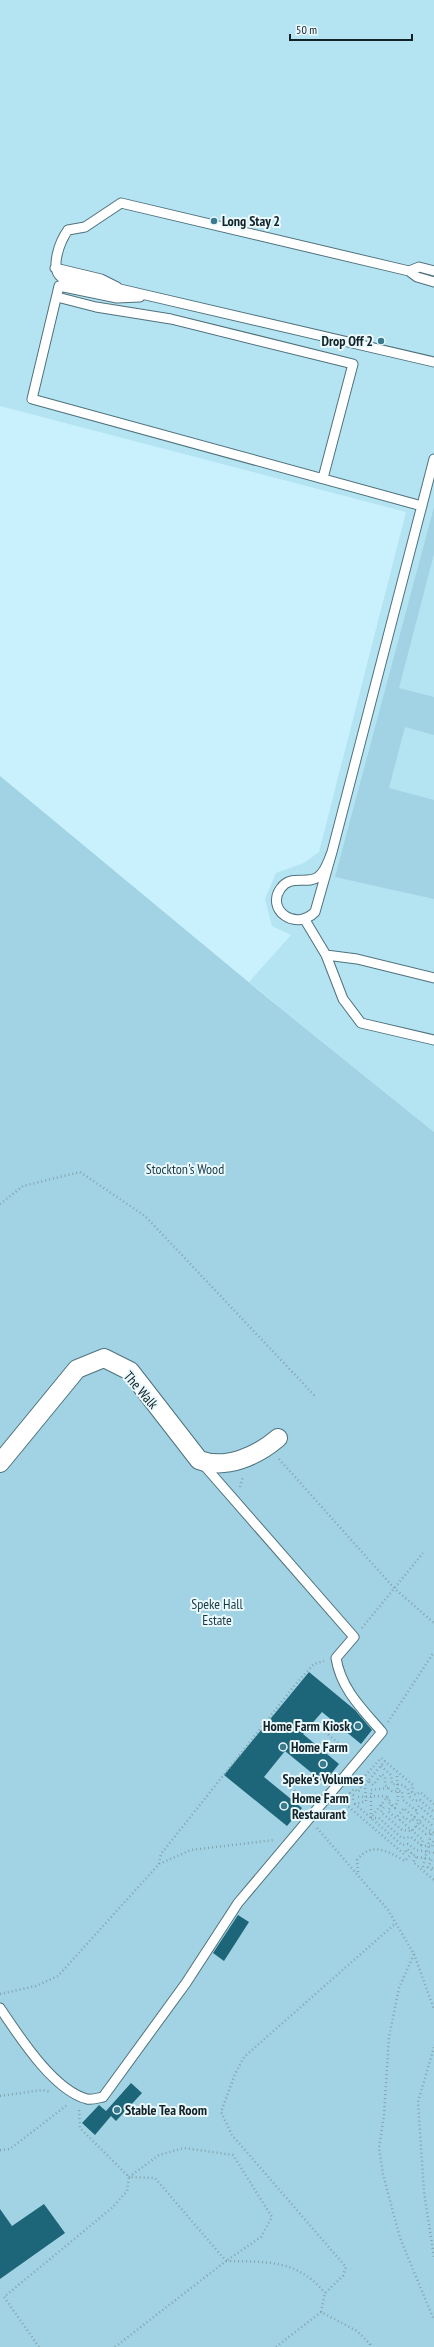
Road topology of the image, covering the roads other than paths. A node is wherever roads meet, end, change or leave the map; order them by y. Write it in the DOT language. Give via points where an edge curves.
graph roads {
  1 [pos="409,271"];
  2 [pos="434,271"];
  3 [pos="434,282"];
  4 [pos="149,296"];
  5 [pos="57,297"];
  6 [pos="434,362"];
  7 [pos="434,459"];
  8 [pos="323,478"];
  9 [pos="422,506"];
  10 [pos="332,852"];
  11 [pos="305,920"];
  12 [pos="326,955"];
  13 [pos="434,978"];
  14 [pos="434,1040"];
  15 [pos="273,1443"];
  16 [pos="200,1460"];
  17 [pos="0,1463"];
  18 [pos="0,2008"];
  1 -- 2 [label="lane" via="419,267"];
  1 -- 3 [label="lane" via="417,277"];
  1 -- 4 [label="lane" via="121,203 85,227 68,230 62,241 55,268 101,279 120,289"];
  4 -- 5 [label="lane" via="117,298 59,286"];
  4 -- 6 [label="lane"];
  5 -- 8 [label="lane" via="32,399"];
  5 -- 8 [label="lane" via="171,319 353,364"];
  7 -- 9 [label="lane"];
  8 -- 9 [label="lane"];
  9 -- 10 [label="lane"];
  10 -- 11 [label="lane" via="323,903"];
  10 -- 11 [label="lane" via="318,877 293,880 281,888 278,894 277,901 282,914 293,920"];
  11 -- 12 [label="lane"];
  12 -- 13 [label="lane" via="357,959"];
  12 -- 14 [label="lane" via="343,999 361,1023"];
  15 -- 16 [label="street" via="226,1464 211,1464"];
  16 -- 17 [label="street, The Walk" via="130,1372 104,1358 77,1369"];
  16 -- 18 [label="lane" via="354,1637 336,1658 339,1676 382,1732 238,1903 186,1983 103,2097 89,2100 79,2096 49,2074 21,2040"];
}
